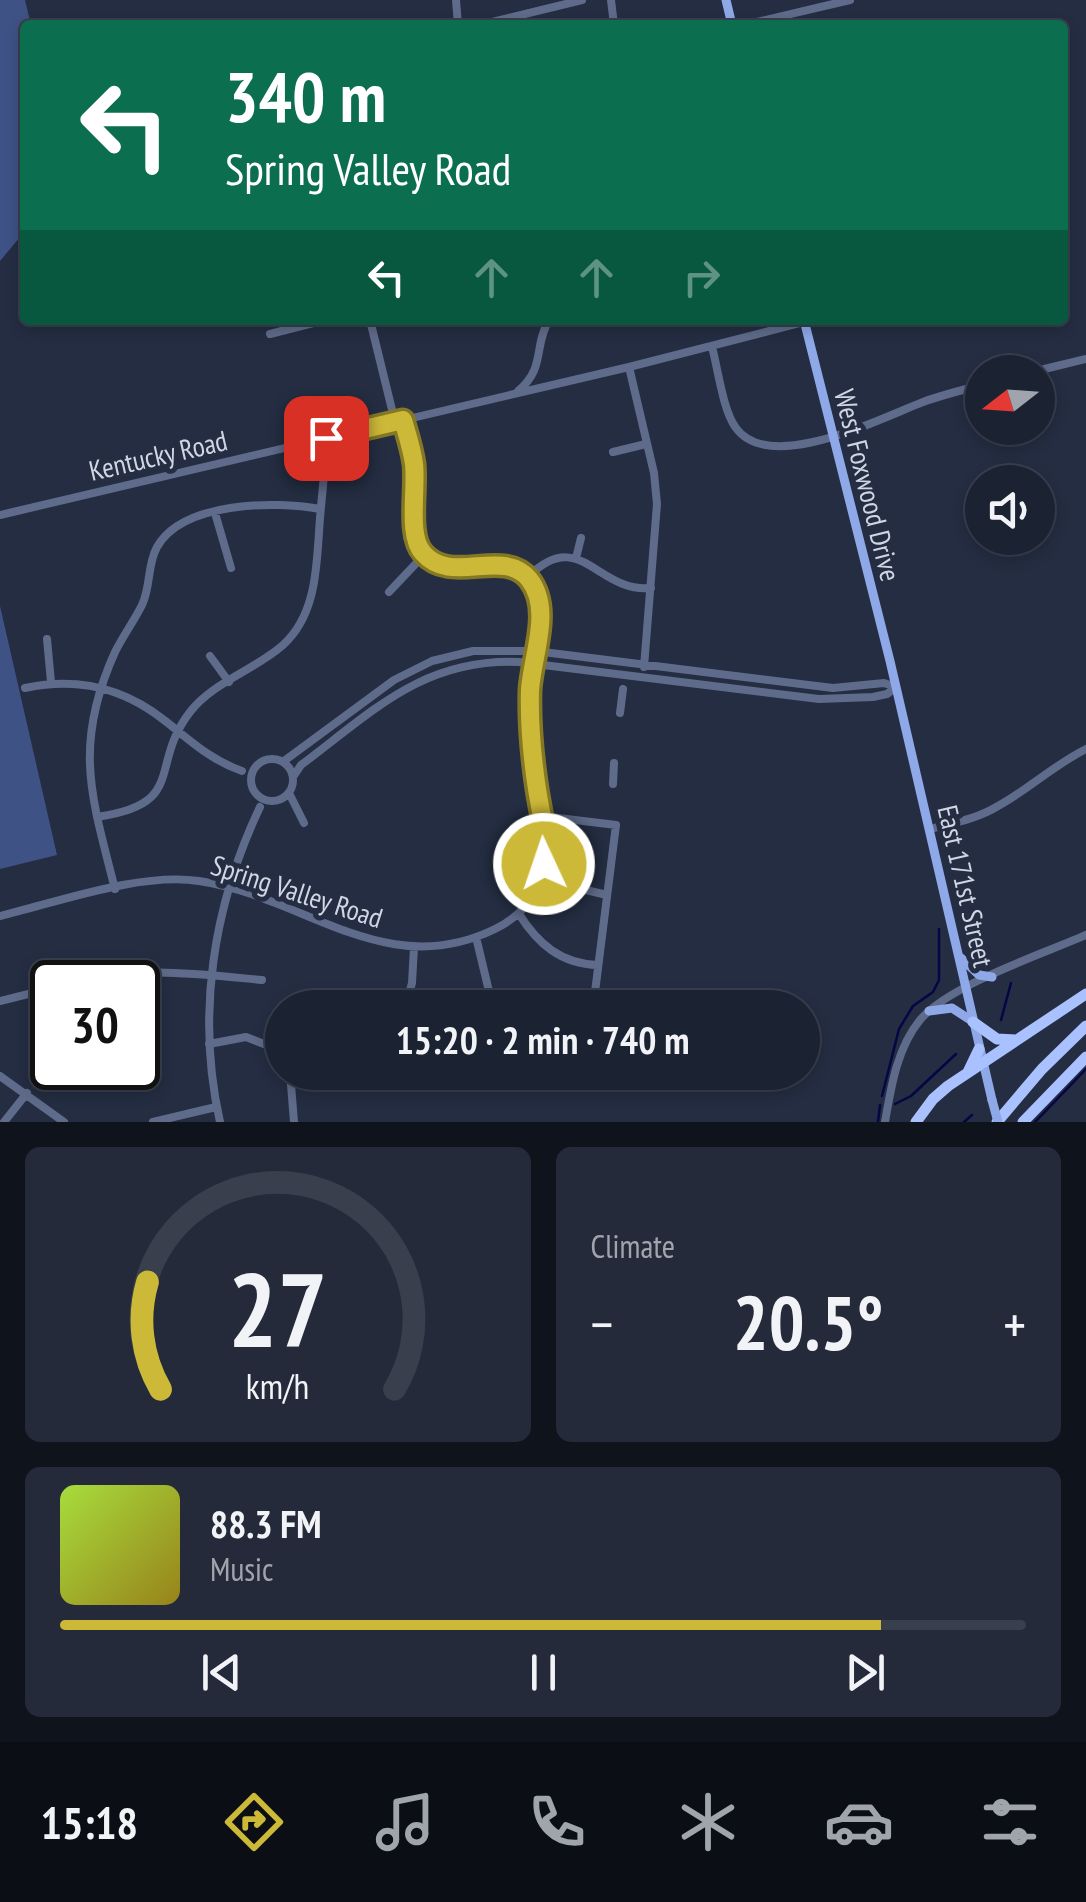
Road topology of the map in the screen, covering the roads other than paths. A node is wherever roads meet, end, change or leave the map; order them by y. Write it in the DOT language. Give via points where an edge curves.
graph roads {
  1 [pos="582,0"];
  2 [pos="850,0"];
  3 [pos="500,20"];
  4 [pos="765,20"];
  5 [pos="305,325"];
  6 [pos="371,325"];
  7 [pos="547,325"];
  8 [pos="790,325"];
  9 [pos="805,325"];
  10 [pos="270,334"];
  11 [pos="712,347"];
  12 [pos="1086,359"];
  13 [pos="1055,366"];
  14 [pos="629,368"];
  15 [pos="533,386"];
  16 [pos="965,390"];
  17 [pos="399,421"];
  18 [pos="833,436"];
  19 [pos="326,438"];
  20 [pos="646,444"];
  21 [pos="614,452"];
  22 [pos="320,509"];
  23 [pos="216,513"];
  24 [pos="0,515"];
  25 [pos="580,538"];
  26 [pos="424,555"];
  27 [pos="576,558"];
  28 [pos="231,568"];
  29 [pos="528,578"];
  30 [pos="652,588"];
  31 [pos="389,592"];
  32 [pos="47,639"];
  33 [pos="536,651"];
  34 [pos="210,656"];
  35 [pos="890,661"];
  36 [pos="534,663"];
  37 [pos="644,665"];
  38 [pos="406,674"];
  39 [pos="642,677"];
  40 [pos="750,678"];
  41 [pos="51,682"];
  42 [pos="229,682"];
  43 [pos="411,684"];
  44 [pos="102,687"];
  45 [pos="896,687"];
  46 [pos="25,688"];
  47 [pos="833,688"];
  48 [pos="623,689"];
  49 [pos="748,690"];
  50 [pos="832,700"];
  51 [pos="620,712"];
  52 [pos="178,732"];
  53 [pos="1086,749"];
  54 [pos="284,761"];
  55 [pos="614,762"];
  56 [pos="257,764"];
  57 [pos="242,771"];
  58 [pos="293,777"];
  59 [pos="250,782"];
  60 [pos="612,784"];
  61 [pos="289,793"];
  62 [pos="257,796"];
  63 [pos="272,802"];
  64 [pos="260,807"];
  65 [pos="542,816"];
  66 [pos="96,817"];
  67 [pos="304,823"];
  68 [pos="930,829"];
  69 [pos="503,857"];
  70 [pos="542,875"];
  71 [pos="228,887"];
  72 [pos="115,889"];
  73 [pos="607,895"];
  74 [pos="519,914"];
  75 [pos="0,916"];
  76 [pos="1086,936"];
  77 [pos="476,937"];
  78 [pos="414,947"];
  79 [pos="960,956"];
  80 [pos="598,965"];
  81 [pos="160,972"];
  82 [pos="211,975"];
  83 [pos="992,977"];
  84 [pos="262,980"];
  85 [pos="967,988"];
  86 [pos="410,990"];
  87 [pos="489,990"];
  88 [pos="595,990"];
  89 [pos="30,994"];
  90 [pos="1086,994"];
  91 [pos="0,1002"];
  92 [pos="930,1011"];
  93 [pos="973,1022"];
  94 [pos="1086,1026"];
  95 [pos="1016,1040"];
  96 [pos="209,1044"];
  97 [pos="265,1044"];
  98 [pos="979,1049"];
  99 [pos="1086,1057"];
  100 [pos="983,1064"];
  101 [pos="966,1075"];
  102 [pos="0,1076"];
  103 [pos="291,1090"];
  104 [pos="27,1093"];
  105 [pos="216,1107"];
  106 [pos="4,1122"];
  107 [pos="64,1122"];
  108 [pos="152,1122"];
  109 [pos="220,1122"];
  110 [pos="294,1122"];
  111 [pos="885,1122"];
  112 [pos="916,1122"];
  113 [pos="997,1122"];
  114 [pos="1022,1122"];
  1 -- 3 [label="street"];
  2 -- 4 [label="street"];
  5 -- 10 [label="street"];
  6 -- 17 [label="street"];
  7 -- 15 [label="street"];
  8 -- 11 [label="street, Kentucky Road"];
  9 -- 18 [label="main road, West Foxwood Drive"];
  11 -- 14 [label="street, Kentucky Road"];
  11 -- 18 [label="street" via="729,415 748,440 780,447"];
  12 -- 13 [label="street"];
  14 -- 15 [label="street, Kentucky Road"];
  14 -- 20 [label="street"];
  15 -- 17 [label="street, Kentucky Road"];
  16 -- 18 [label="street"];
  17 -- 19 [label="street, Kentucky Road"];
  17 -- 26 [label="street" via="417,493 415,536"];
  18 -- 35 [label="main road, West Foxwood Drive"];
  19 -- 22 [label="street"];
  19 -- 24 [label="street, Kentucky Road"];
  20 -- 21 [label="street"];
  20 -- 30 [label="street" via="658,504"];
  22 -- 23 [label="street" via="267,505"];
  22 -- 42 [label="street" via="304,619 282,647"];
  23 -- 28 [label="street"];
  23 -- 44 [label="street" via="187,520 158,545 144,600"];
  25 -- 27 [label="street"];
  26 -- 29 [label="street" via="462,568 509,566"];
  26 -- 31 [label="street"];
  27 -- 29 [label="street" via="551,560"];
  27 -- 30 [label="street" via="620,585"];
  29 -- 33 [label="street" via="540,612"];
  30 -- 37 [label="street"];
  32 -- 41 [label="street"];
  33 -- 36 [label="street"];
  33 -- 37 [label="street"];
  33 -- 38 [label="street" via="473,651"];
  34 -- 42 [label="street"];
  35 -- 45 [label="main road, East 171st Street"];
  36 -- 39 [label="street"];
  36 -- 43 [label="street" via="472,663"];
  36 -- 65 [label="street" via="530,734"];
  37 -- 39 [label="street"];
  37 -- 40 [label="street"];
  38 -- 43 [label="street"];
  38 -- 54 [label="street"];
  39 -- 49 [label="street"];
  40 -- 47 [label="street"];
  40 -- 49 [label="street"];
  41 -- 44 [label="street"];
  41 -- 46 [label="street"];
  42 -- 52 [label="street" via="198,703"];
  43 -- 58 [label="street"];
  44 -- 52 [label="street"];
  44 -- 66 [label="street" via="88,749"];
  45 -- 47 [label="street"];
  45 -- 50 [label="street" via="873,697"];
  45 -- 68 [label="main road, East 171st Street"];
  47 -- 50 [label="street"];
  48 -- 51 [label="street"];
  49 -- 50 [label="street"];
  52 -- 57 [label="street" via="214,760"];
  52 -- 66 [label="street" via="154,797"];
  53 -- 68 [label="street" via="998,806"];
  54 -- 56 [label="street"];
  54 -- 58 [label="street"];
  55 -- 60 [label="street"];
  56 -- 57 [label="street"];
  56 -- 59 [label="street"];
  57 -- 59 [label="street"];
  58 -- 61 [label="street"];
  59 -- 62 [label="street"];
  61 -- 63 [label="street"];
  61 -- 67 [label="street"];
  62 -- 63 [label="street"];
  62 -- 64 [label="street"];
  63 -- 64 [label="street"];
  64 -- 71 [label="street"];
  65 -- 70 [label="street"];
  65 -- 73 [label="street" via="616,825"];
  66 -- 72 [label="street"];
  68 -- 79 [label="main road, East 171st Street"];
  69 -- 70 [label="street"];
  70 -- 73 [label="street"];
  70 -- 74 [label="street"];
  71 -- 72 [label="street, Spring Valley Road" via="170,879"];
  71 -- 78 [label="street, Spring Valley Road" via="366,940"];
  71 -- 82 [label="street"];
  72 -- 75 [label="street, Spring Valley Road"];
  73 -- 80 [label="street"];
  74 -- 77 [label="street, Spring Valley Road"];
  74 -- 80 [label="street" via="556,956"];
  76 -- 83 [label="street"];
  77 -- 78 [label="street, Spring Valley Road"];
  77 -- 87 [label="street"];
  78 -- 86 [label="street"];
  79 -- 83 [label="main road" via="979,975"];
  79 -- 85 [label="main road, East 171st Street"];
  80 -- 88 [label="street"];
  81 -- 82 [label="street"];
  82 -- 84 [label="street"];
  82 -- 96 [label="street"];
  83 -- 85 [label="street"];
  85 -- 92 [label="street"];
  85 -- 93 [label="main road, East 171st Street"];
  89 -- 91 [label="street"];
  90 -- 95 [label="highway"];
  92 -- 93 [label="main road" via="952,1008"];
  92 -- 111 [label="street" via="900,1058"];
  93 -- 95 [label="highway" via="997,1039"];
  93 -- 98 [label="main road, East 171st Street"];
  94 -- 113 [label="highway"];
  95 -- 100 [label="highway"];
  96 -- 97 [label="street" via="246,1037"];
  96 -- 105 [label="street"];
  98 -- 100 [label="main road, East 171st Street"];
  98 -- 101 [label="highway"];
  99 -- 114 [label="highway"];
  100 -- 101 [label="highway"];
  100 -- 113 [label="main road, East 171st Street, bridge"];
  101 -- 112 [label="highway" via="933,1099"];
  102 -- 104 [label="street"];
  103 -- 110 [label="street"];
  104 -- 106 [label="street"];
  104 -- 107 [label="street"];
  105 -- 108 [label="street"];
  105 -- 109 [label="street"];
}
